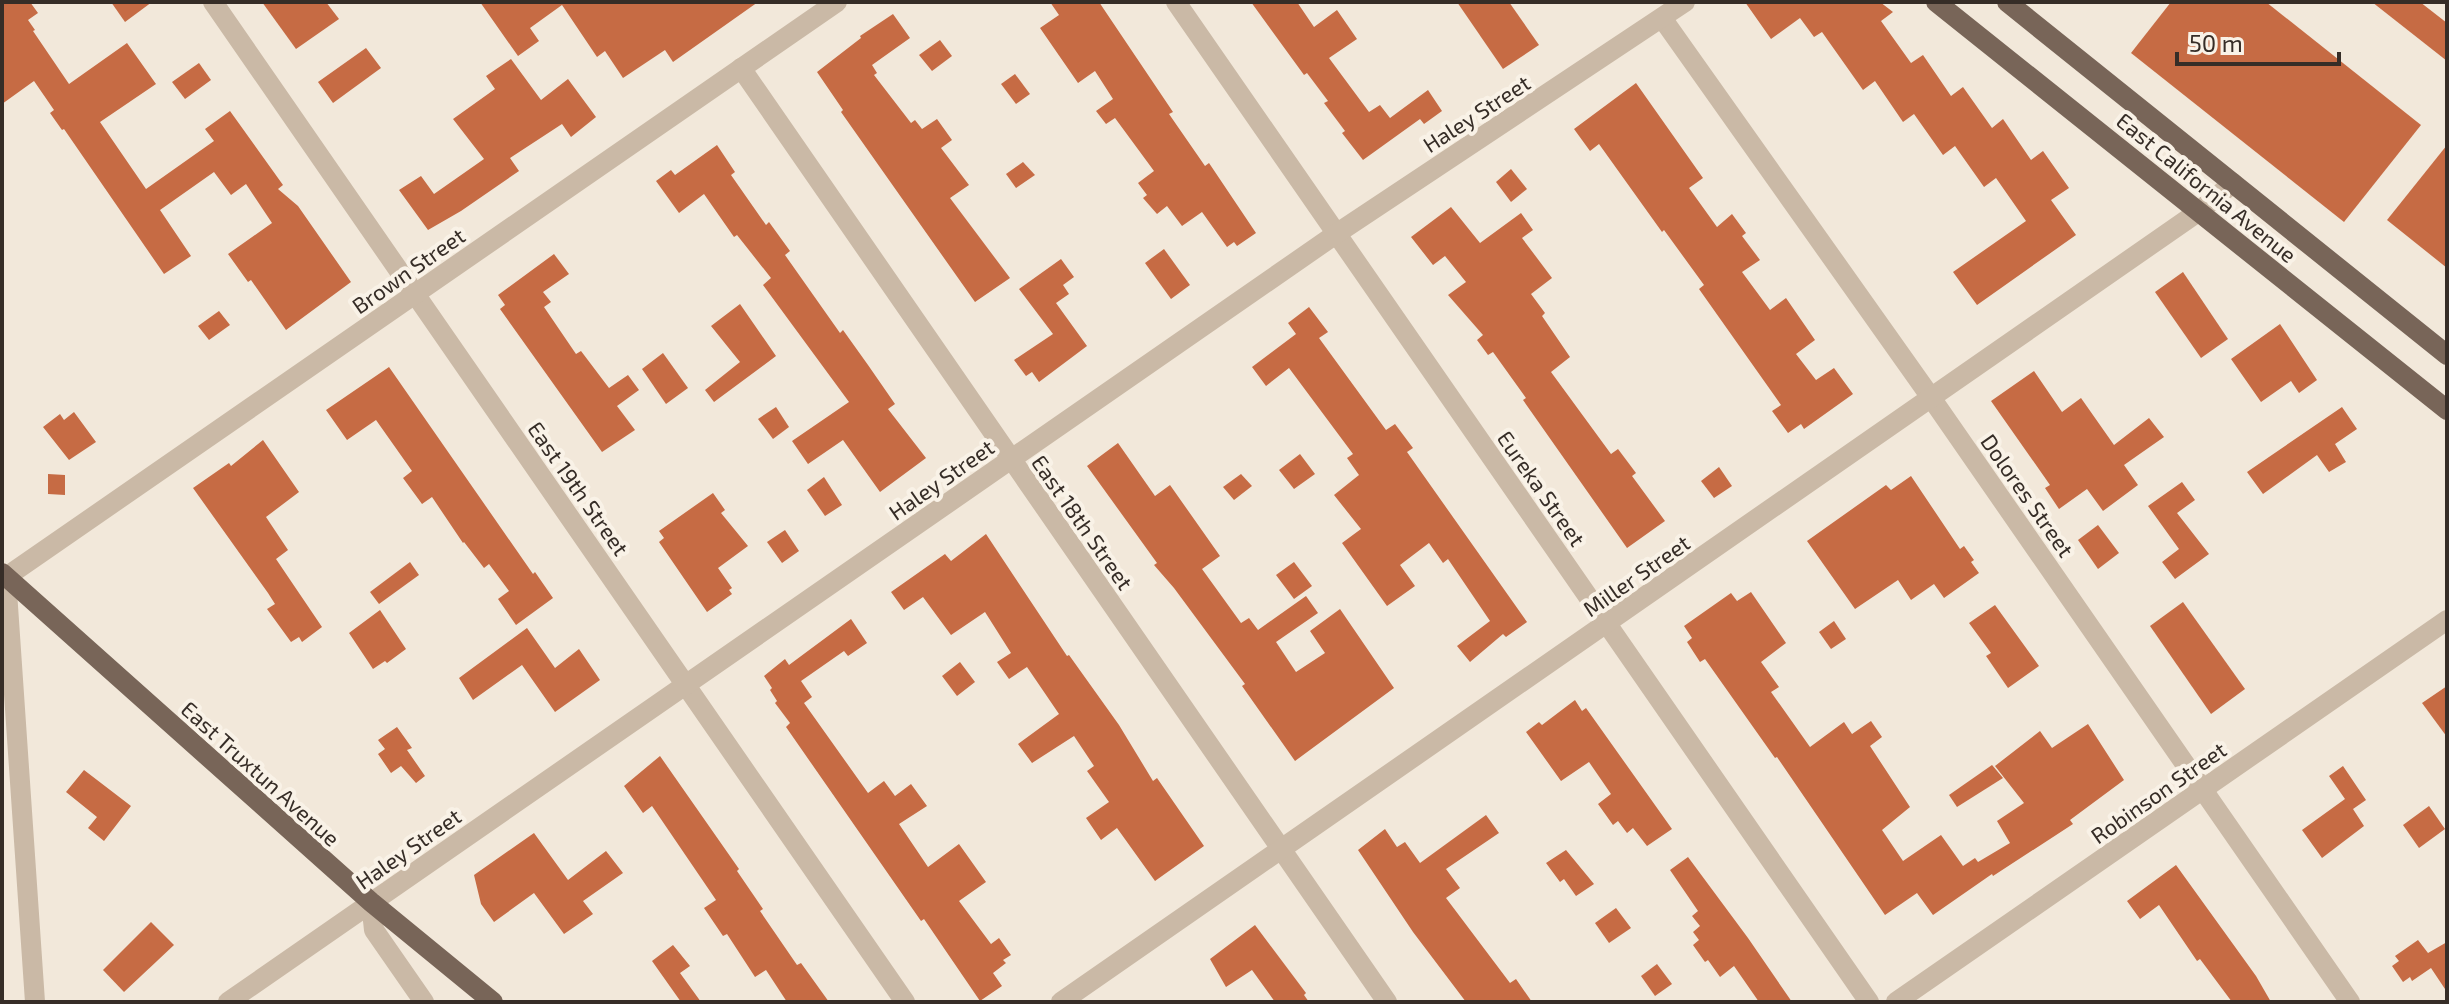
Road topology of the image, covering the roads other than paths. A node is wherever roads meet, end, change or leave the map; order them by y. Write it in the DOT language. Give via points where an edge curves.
graph roads {
  1 [pos="213,2"];
  2 [pos="837,2"];
  3 [pos="1176,2"];
  4 [pos="1685,2"];
  5 [pos="1936,2"];
  6 [pos="2007,2"];
  7 [pos="1662,18"];
  8 [pos="741,68"];
  9 [pos="2233,183"];
  10 [pos="2198,212"];
  11 [pos="1336,234"];
  12 [pos="415,294"];
  13 [pos="2447,355"];
  14 [pos="1932,399"];
  15 [pos="2447,410"];
  16 [pos="1011,459"];
  17 [pos="4,575"];
  18 [pos="2447,620"];
  19 [pos="1607,624"];
  20 [pos="686,684"];
  21 [pos="2203,790"];
  22 [pos="1282,850"];
  23 [pos="371,902"];
  24 [pos="35,1002"];
  25 [pos="228,1002"];
  26 [pos="424,1002"];
  27 [pos="493,1002"];
  28 [pos="905,1002"];
  29 [pos="1061,1002"];
  30 [pos="1387,1002"];
  31 [pos="1869,1002"];
  32 [pos="1896,1002"];
  33 [pos="2350,1002"];
  1 -- 12 [label="street, East 19th Street"];
  2 -- 8 [label="street, Brown Street"];
  3 -- 11 [label="street, Eureka Street"];
  4 -- 7 [label="street, Haley Street"];
  5 -- 10 [label="main road, East California Avenue"];
  6 -- 9 [label="main road, East California Avenue"];
  7 -- 11 [label="street, Haley Street"];
  7 -- 14 [label="street, Dolores Street"];
  8 -- 12 [label="street, Brown Street"];
  8 -- 16 [label="street, East 18th Street"];
  9 -- 10 [label="street, Miller Street"];
  9 -- 13 [label="main road, East California Avenue"];
  10 -- 14 [label="street, Miller Street"];
  10 -- 15 [label="main road, East California Avenue"];
  11 -- 16 [label="street, Haley Street"];
  11 -- 19 [label="street, Eureka Street"];
  12 -- 17 [label="street, Brown Street"];
  12 -- 20 [label="street, East 19th Street"];
  14 -- 19 [label="street, Miller Street"];
  14 -- 21 [label="street, Dolores Street"];
  16 -- 20 [label="street, Haley Street"];
  16 -- 22 [label="street, East 18th Street"];
  17 -- 23 [label="main road, East Truxtun Avenue"];
  17 -- 24 [label="street"];
  18 -- 21 [label="street, Robinson Street"];
  19 -- 22 [label="street, Miller Street"];
  19 -- 31 [label="street, Eureka Street"];
  20 -- 23 [label="street, Haley Street"];
  20 -- 28 [label="street, East 19th Street"];
  21 -- 32 [label="street, Robinson Street"];
  21 -- 33 [label="street, Dolores Street"];
  22 -- 29 [label="street, Miller Street"];
  22 -- 30 [label="street, East 18th Street"];
  23 -- 25 [label="street, Haley Street"];
  23 -- 26 [label="street" via="374,930"];
  23 -- 27 [label="main road, East Truxtun Avenue"];
}
